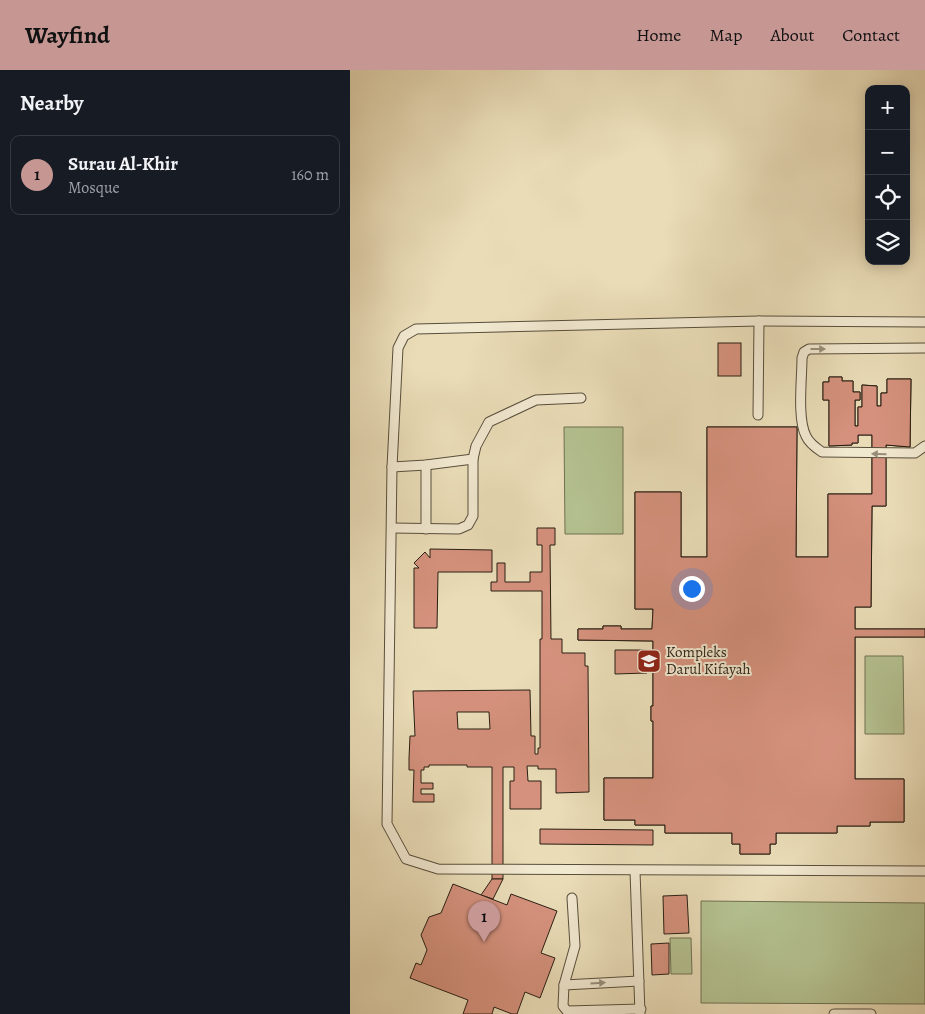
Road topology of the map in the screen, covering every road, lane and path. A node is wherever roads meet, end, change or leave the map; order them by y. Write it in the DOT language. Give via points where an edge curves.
graph roads {
  1 [pos="759,321"];
  2 [pos="925,322"];
  3 [pos="925,348"];
  4 [pos="581,398"];
  5 [pos="758,415"];
  6 [pos="925,446"];
  7 [pos="473,459"];
  8 [pos="426,465"];
  9 [pos="392,467"];
  10 [pos="392,528"];
  11 [pos="426,529"];
  12 [pos="635,871"];
  13 [pos="925,871"];
  14 [pos="572,898"];
  15 [pos="639,981"];
  16 [pos="564,984"];
  17 [pos="640,1011"];
  18 [pos="834,1014"];
  19 [pos="871,1014"];
  1 -- 2 [label="lane"];
  1 -- 5 [label="lane"];
  1 -- 9 [label="lane" via="416,329 404,336 398,348"];
  6 -- 3 [label="lane, one-way" via="915,454 822,452 806,438 802,426 804,352 809,349"];
  4 -- 7 [label="lane" via="536,400 489,422"];
  7 -- 8 [label="lane"];
  7 -- 11 [label="lane" via="473,516 468,525 459,529"];
  8 -- 9 [label="lane"];
  8 -- 11 [label="lane"];
  9 -- 10 [label="lane"];
  10 -- 11 [label="lane"];
  10 -- 12 [label="lane" via="387,824 406,859 438,869"];
  12 -- 13 [label="lane"];
  12 -- 15 [label="lane"];
  14 -- 16 [label="lane" via="574,946"];
  16 -- 15 [label="lane, one-way"];
  15 -- 17 [label="lane"];
  16 -- 17 [label="lane" via="563,1006 567,1011"];
  18 -- 19 [label="lane"];
}
